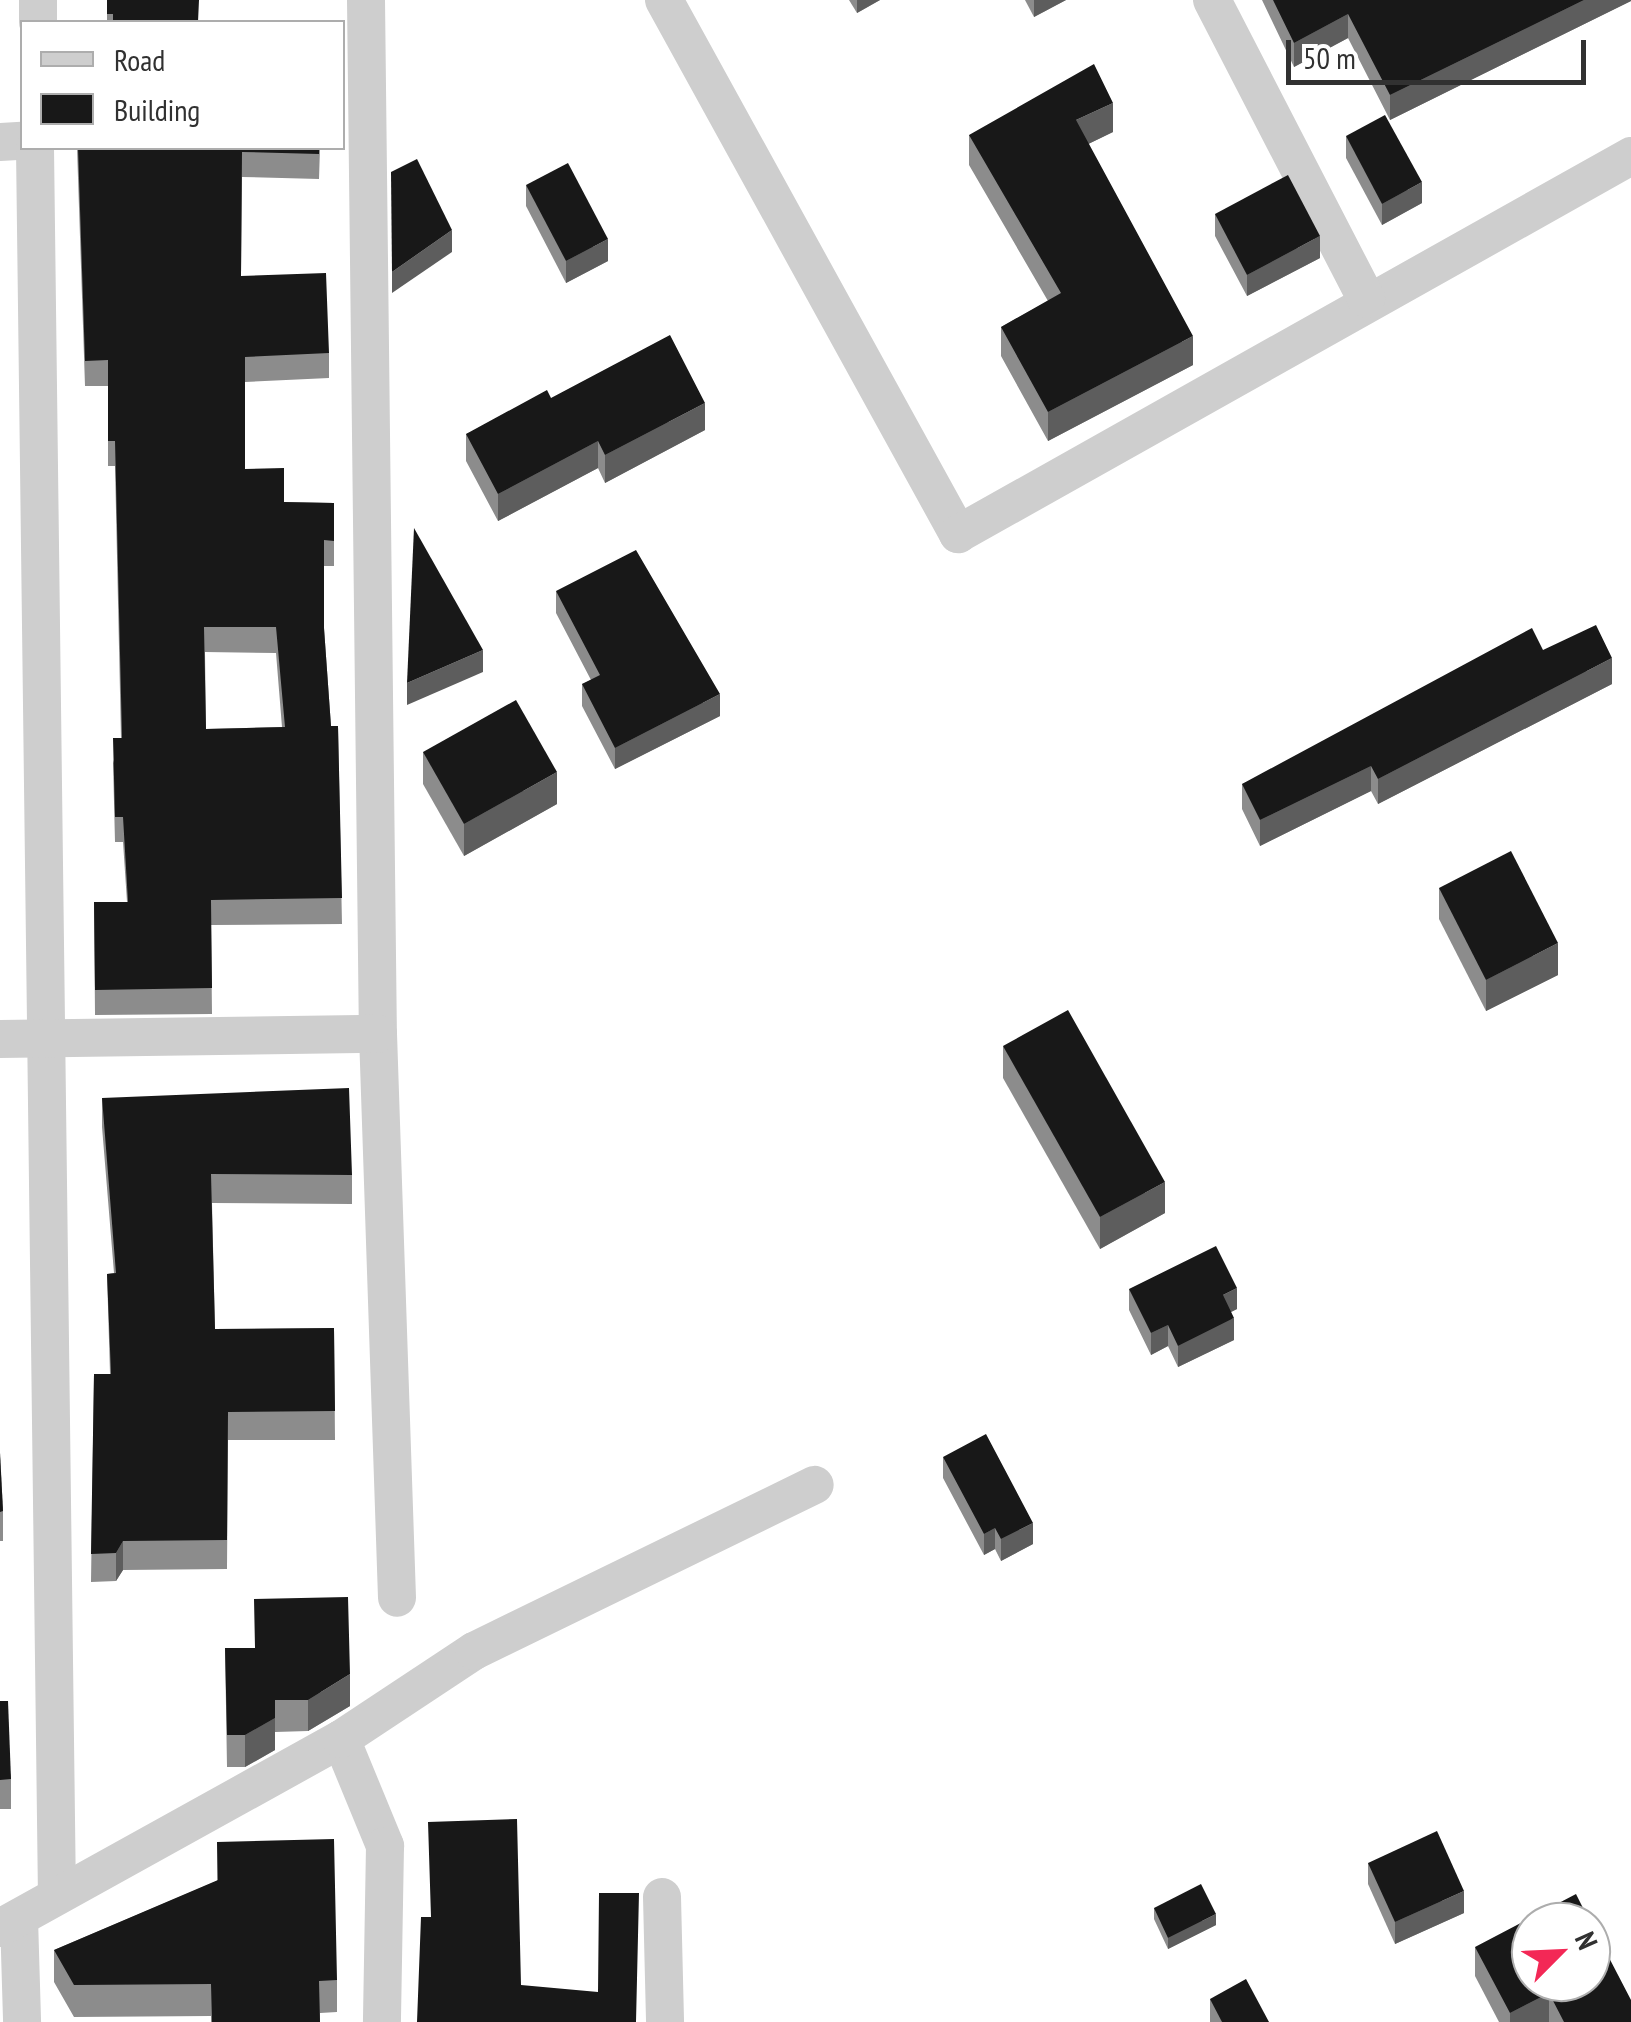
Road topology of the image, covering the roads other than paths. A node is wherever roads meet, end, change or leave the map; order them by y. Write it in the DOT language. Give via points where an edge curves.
graph roads {
  1 [pos="366,0"];
  2 [pos="664,0"];
  3 [pos="1212,0"];
  4 [pos="35,150"];
  5 [pos="1631,156"];
  6 [pos="1366,300"];
  7 [pos="378,1034"];
  8 [pos="50,1038"];
  9 [pos="0,1039"];
  10 [pos="816,1485"];
  11 [pos="397,1598"];
  12 [pos="341,1739"];
  13 [pos="57,1893"];
  14 [pos="662,1896"];
  15 [pos="9,1923"];
  16 [pos="22,2022"];
  17 [pos="382,2022"];
  18 [pos="665,2022"];
  1 -- 7 [label="street"];
  2 -- 6 [label="street" via="958,534"];
  3 -- 6 [label="street"];
  4 -- 8 [label="street"];
  5 -- 6 [label="street"];
  7 -- 8 [label="street"];
  7 -- 11 [label="street"];
  8 -- 9 [label="street"];
  8 -- 13 [label="street"];
  10 -- 12 [label="street" via="474,1651"];
  12 -- 13 [label="street"];
  12 -- 17 [label="street" via="385,1846"];
  13 -- 15 [label="street"];
  14 -- 18 [label="street"];
  15 -- 16 [label="street"];
}
